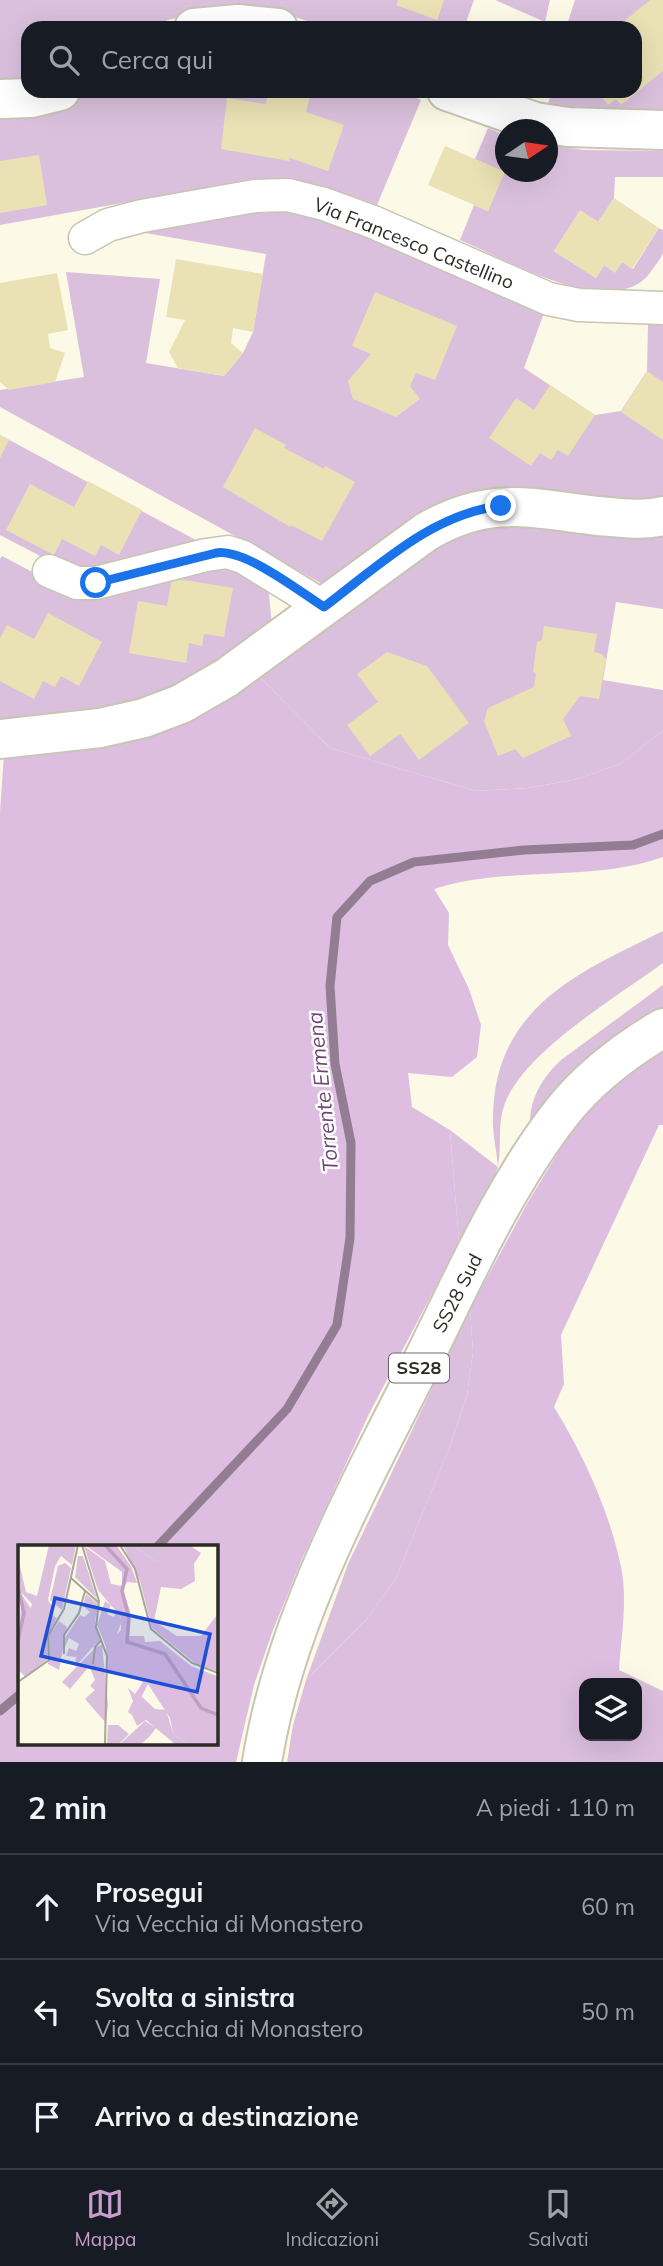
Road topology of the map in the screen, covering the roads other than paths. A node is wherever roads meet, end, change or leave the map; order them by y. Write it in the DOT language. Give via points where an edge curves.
graph roads {
  1 [pos="30,98"];
  2 [pos="467,98"];
  3 [pos="0,99"];
  4 [pos="663,130"];
  5 [pos="85,237"];
  6 [pos="663,308"];
  7 [pos="663,516"];
  8 [pos="49,570"];
  9 [pos="324,607"];
  10 [pos="0,739"];
  11 [pos="663,1028"];
  12 [pos="262,1762"];
  1 -- 3 [label="street"];
  2 -- 4 [label="street" via="535,122"];
  5 -- 6 [label="street, Via Francesco Castellino" via="142,216 254,195 288,195 373,222 549,299 579,305"];
  7 -- 9 [label="street" via="624,518 501,506 466,512 426,532"];
  8 -- 9 [label="street" via="77,583 96,583 228,552 243,556"];
  9 -- 10 [label="street" via="226,678 181,704 100,728"];
  11 -- 12 [label="street, SS28 Sud / SS28" via="604,1070 564,1110 500,1209 327,1559 283,1673"];
}
